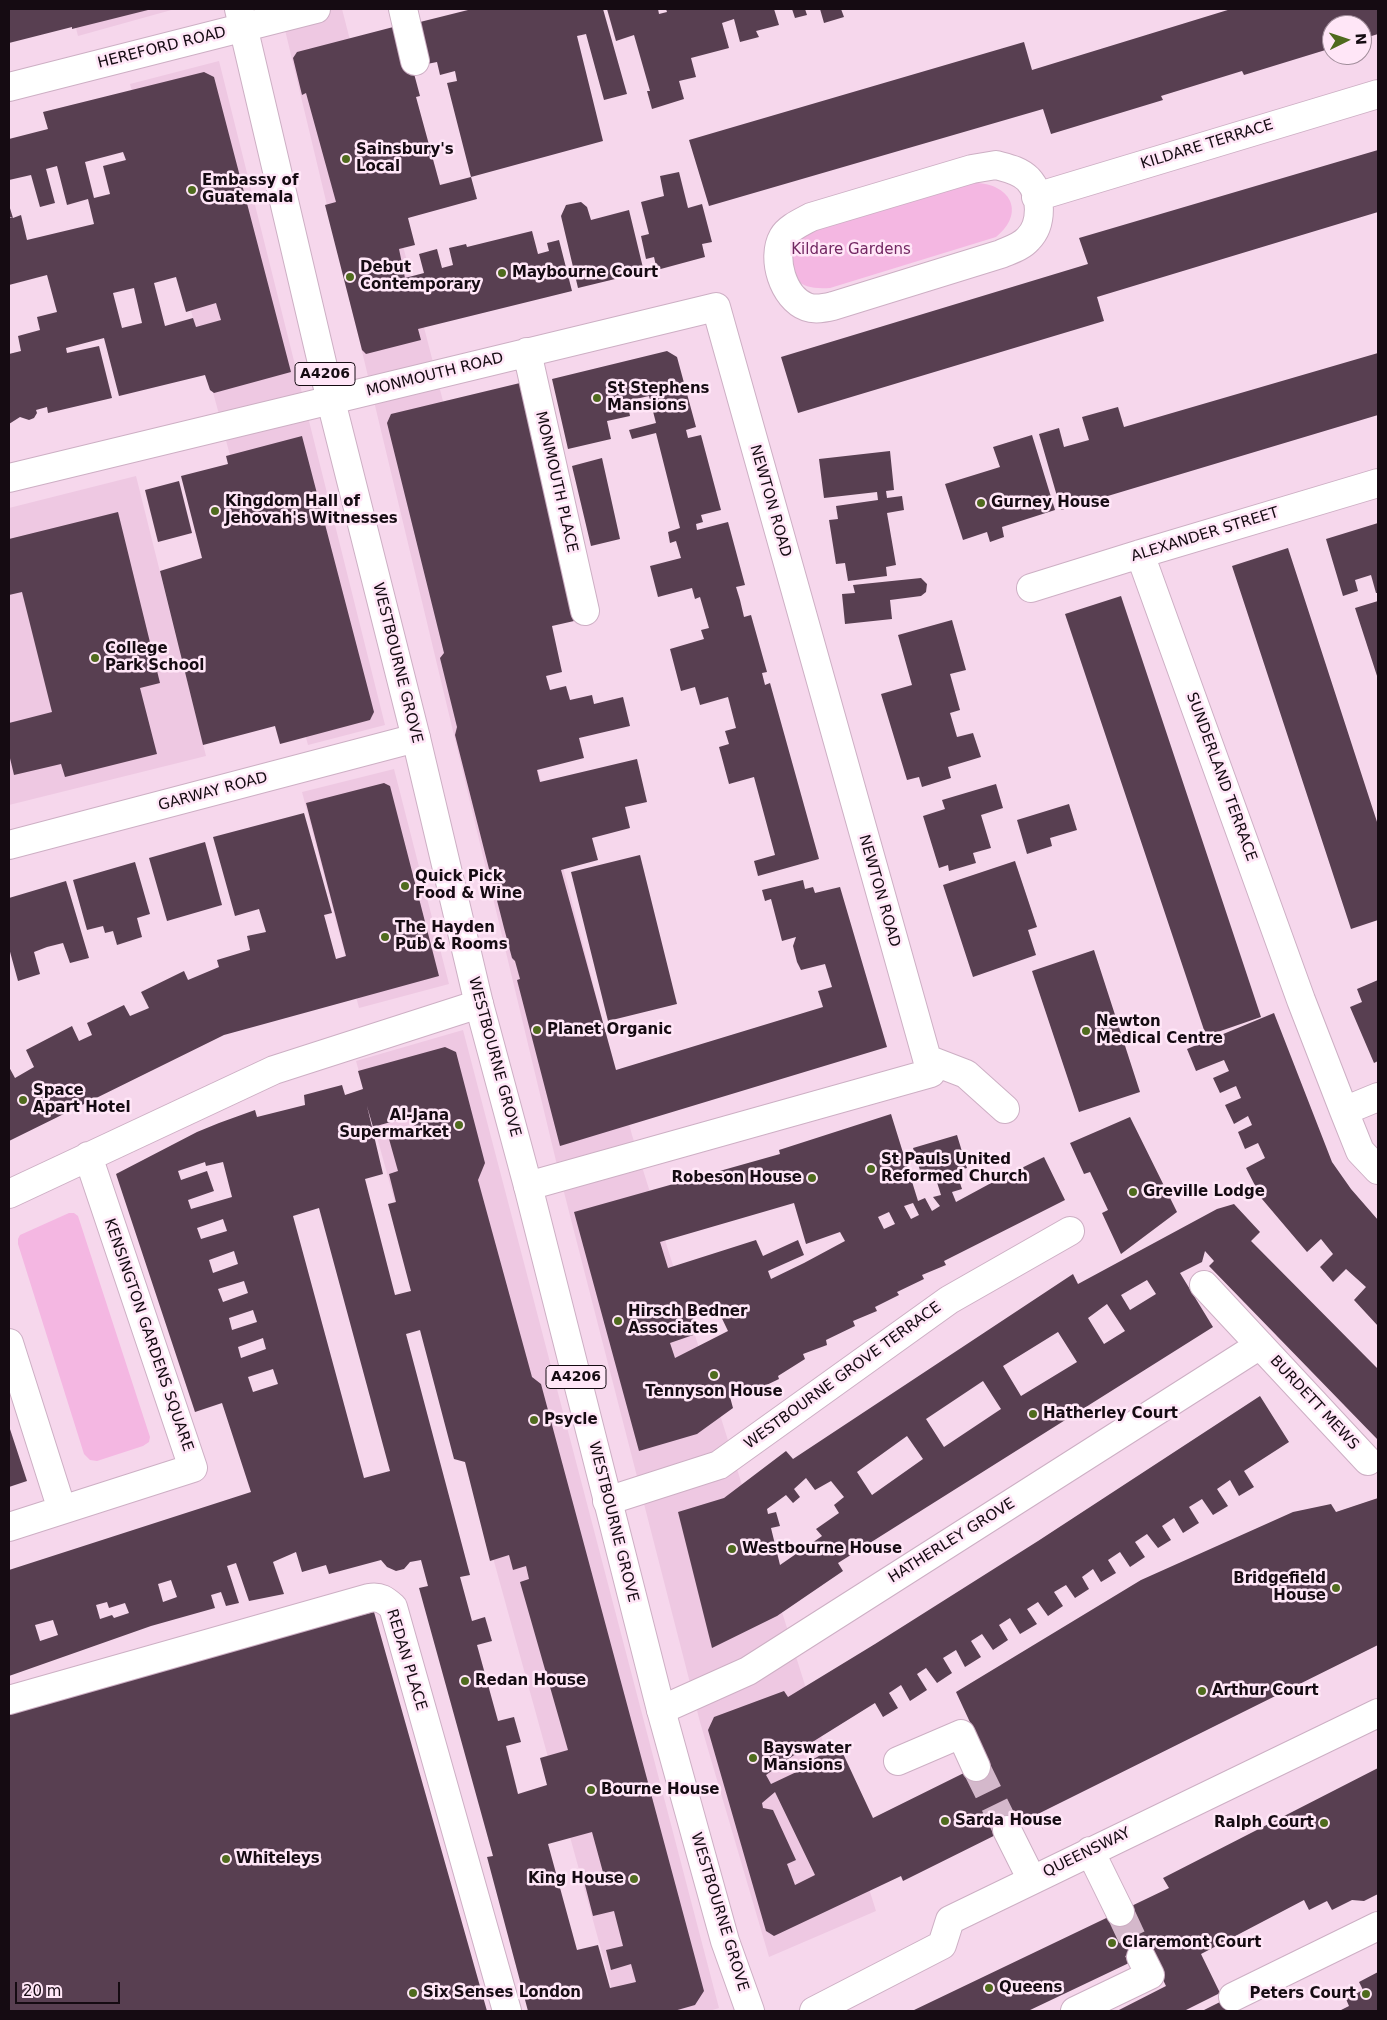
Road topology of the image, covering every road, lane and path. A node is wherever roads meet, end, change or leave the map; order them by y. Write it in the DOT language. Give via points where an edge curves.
graph roads {
  1 [pos="316,9"];
  2 [pos="403,9"];
  3 [pos="242,18"];
  4 [pos="416,61"];
  5 [pos="9,87"];
  6 [pos="1378,94"];
  7 [pos="1036,197"];
  8 [pos="716,307"];
  9 [pos="527,352"];
  10 [pos="331,401"];
  11 [pos="9,478"];
  12 [pos="1378,483"];
  13 [pos="1140,554"];
  14 [pos="1031,588"];
  15 [pos="584,611"];
  16 [pos="416,738"];
  17 [pos="9,845"];
  18 [pos="479,1004"];
  19 [pos="927,1059"];
  20 [pos="1378,1097"];
  21 [pos="1005,1109"];
  22 [pos="1344,1111"];
  23 [pos="88,1156"];
  24 [pos="1378,1170"];
  25 [pos="528,1186"];
  26 [pos="9,1194"];
  27 [pos="1070,1231"];
  28 [pos="1204,1285"];
  29 [pos="9,1344"];
  30 [pos="1260,1346"];
  31 [pos="1237,1361"];
  32 [pos="1368,1461"];
  33 [pos="607,1501"];
  34 [pos="62,1510"];
  35 [pos="9,1528"];
  36 [pos="9,1700"];
  37 [pos="661,1710"];
  38 [pos="1378,1713"];
  39 [pos="898,1762"];
  40 [pos="976,1767"];
  41 [pos="1007,1830"];
  42 [pos="1090,1851"];
  43 [pos="1032,1880"];
  44 [pos="1120,1912"];
  45 [pos="1378,1926"];
  46 [pos="1141,1958"];
  47 [pos="1234,1996"];
  48 [pos="504,2002"];
  49 [pos="750,2011"];
  50 [pos="814,2011"];
  51 [pos="1075,2011"];
  1 -- 3 [label="street, HEREFORD ROAD"];
  2 -- 4 [label="street"];
  3 -- 5 [label="street, HEREFORD ROAD"];
  3 -- 10 [label="street, WESTBOURNE GROVE / A4206"];
  6 -- 7 [label="street, KILDARE TERRACE"];
  7 -- 7 [label="street" via="1028,179 1014,169 996,166 972,169 811,217 783,236 778,265 793,297 806,307 833,306 1018,247 1036,228 1040,213"];
  8 -- 9 [label="street, MONMOUTH ROAD"];
  8 -- 19 [label="street, NEWTON ROAD"];
  9 -- 10 [label="street, MONMOUTH ROAD"];
  9 -- 15 [label="street, MONMOUTH PLACE"];
  10 -- 11 [label="street, MONMOUTH ROAD"];
  10 -- 16 [label="street, WESTBOURNE GROVE / A4206"];
  12 -- 13 [label="street, ALEXANDER STREET"];
  13 -- 14 [label="street, ALEXANDER STREET"];
  13 -- 22 [label="street, SUNDERLAND TERRACE"];
  16 -- 17 [label="street, GARWAY ROAD"];
  16 -- 18 [label="street, WESTBOURNE GROVE / A4206"];
  18 -- 23 [label="street" via="274,1070"];
  18 -- 25 [label="street, WESTBOURNE GROVE / A4206"];
  19 -- 21 [label="street" via="966,1074"];
  19 -- 25 [label="street" via="930,1073"];
  20 -- 22 [label="street"];
  22 -- 24 [label="street, SUNDERLAND TERRACE" via="1360,1150"];
  23 -- 26 [label="street"];
  23 -- 34 [label="street, KENSINGTON GARDENS SQUARE" via="192,1468"];
  25 -- 33 [label="street, WESTBOURNE GROVE / A4206"];
  27 -- 33 [label="street, WESTBOURNE GROVE TERRACE" via="949,1300 719,1465"];
  28 -- 30 [label="street, BURDETT MEWS"];
  29 -- 34 [label="street"];
  30 -- 31 [label="street, BURDETT MEWS"];
  30 -- 32 [label="street, BURDETT MEWS"];
  31 -- 37 [label="street, HATHERLEY GROVE" via="748,1671"];
  33 -- 37 [label="street, WESTBOURNE GROVE / A4206"];
  34 -- 35 [label="street, KENSINGTON GARDENS SQUARE"];
  36 -- 48 [label="street, REDAN PLACE" via="369,1598 387,1601 394,1607"];
  37 -- 49 [label="street, WESTBOURNE GROVE / A4206" via="725,1941"];
  38 -- 42 [label="street, QUEENSWAY"];
  39 -- 40 [label="street" via="961,1734"];
  41 -- 43 [label="street"];
  42 -- 43 [label="street, QUEENSWAY"];
  42 -- 44 [label="street"];
  43 -- 50 [label="street, QUEENSWAY" via="950,1920 942,1945"];
  45 -- 47 [label="street"];
  46 -- 51 [label="street" via="1150,1975"];
}
